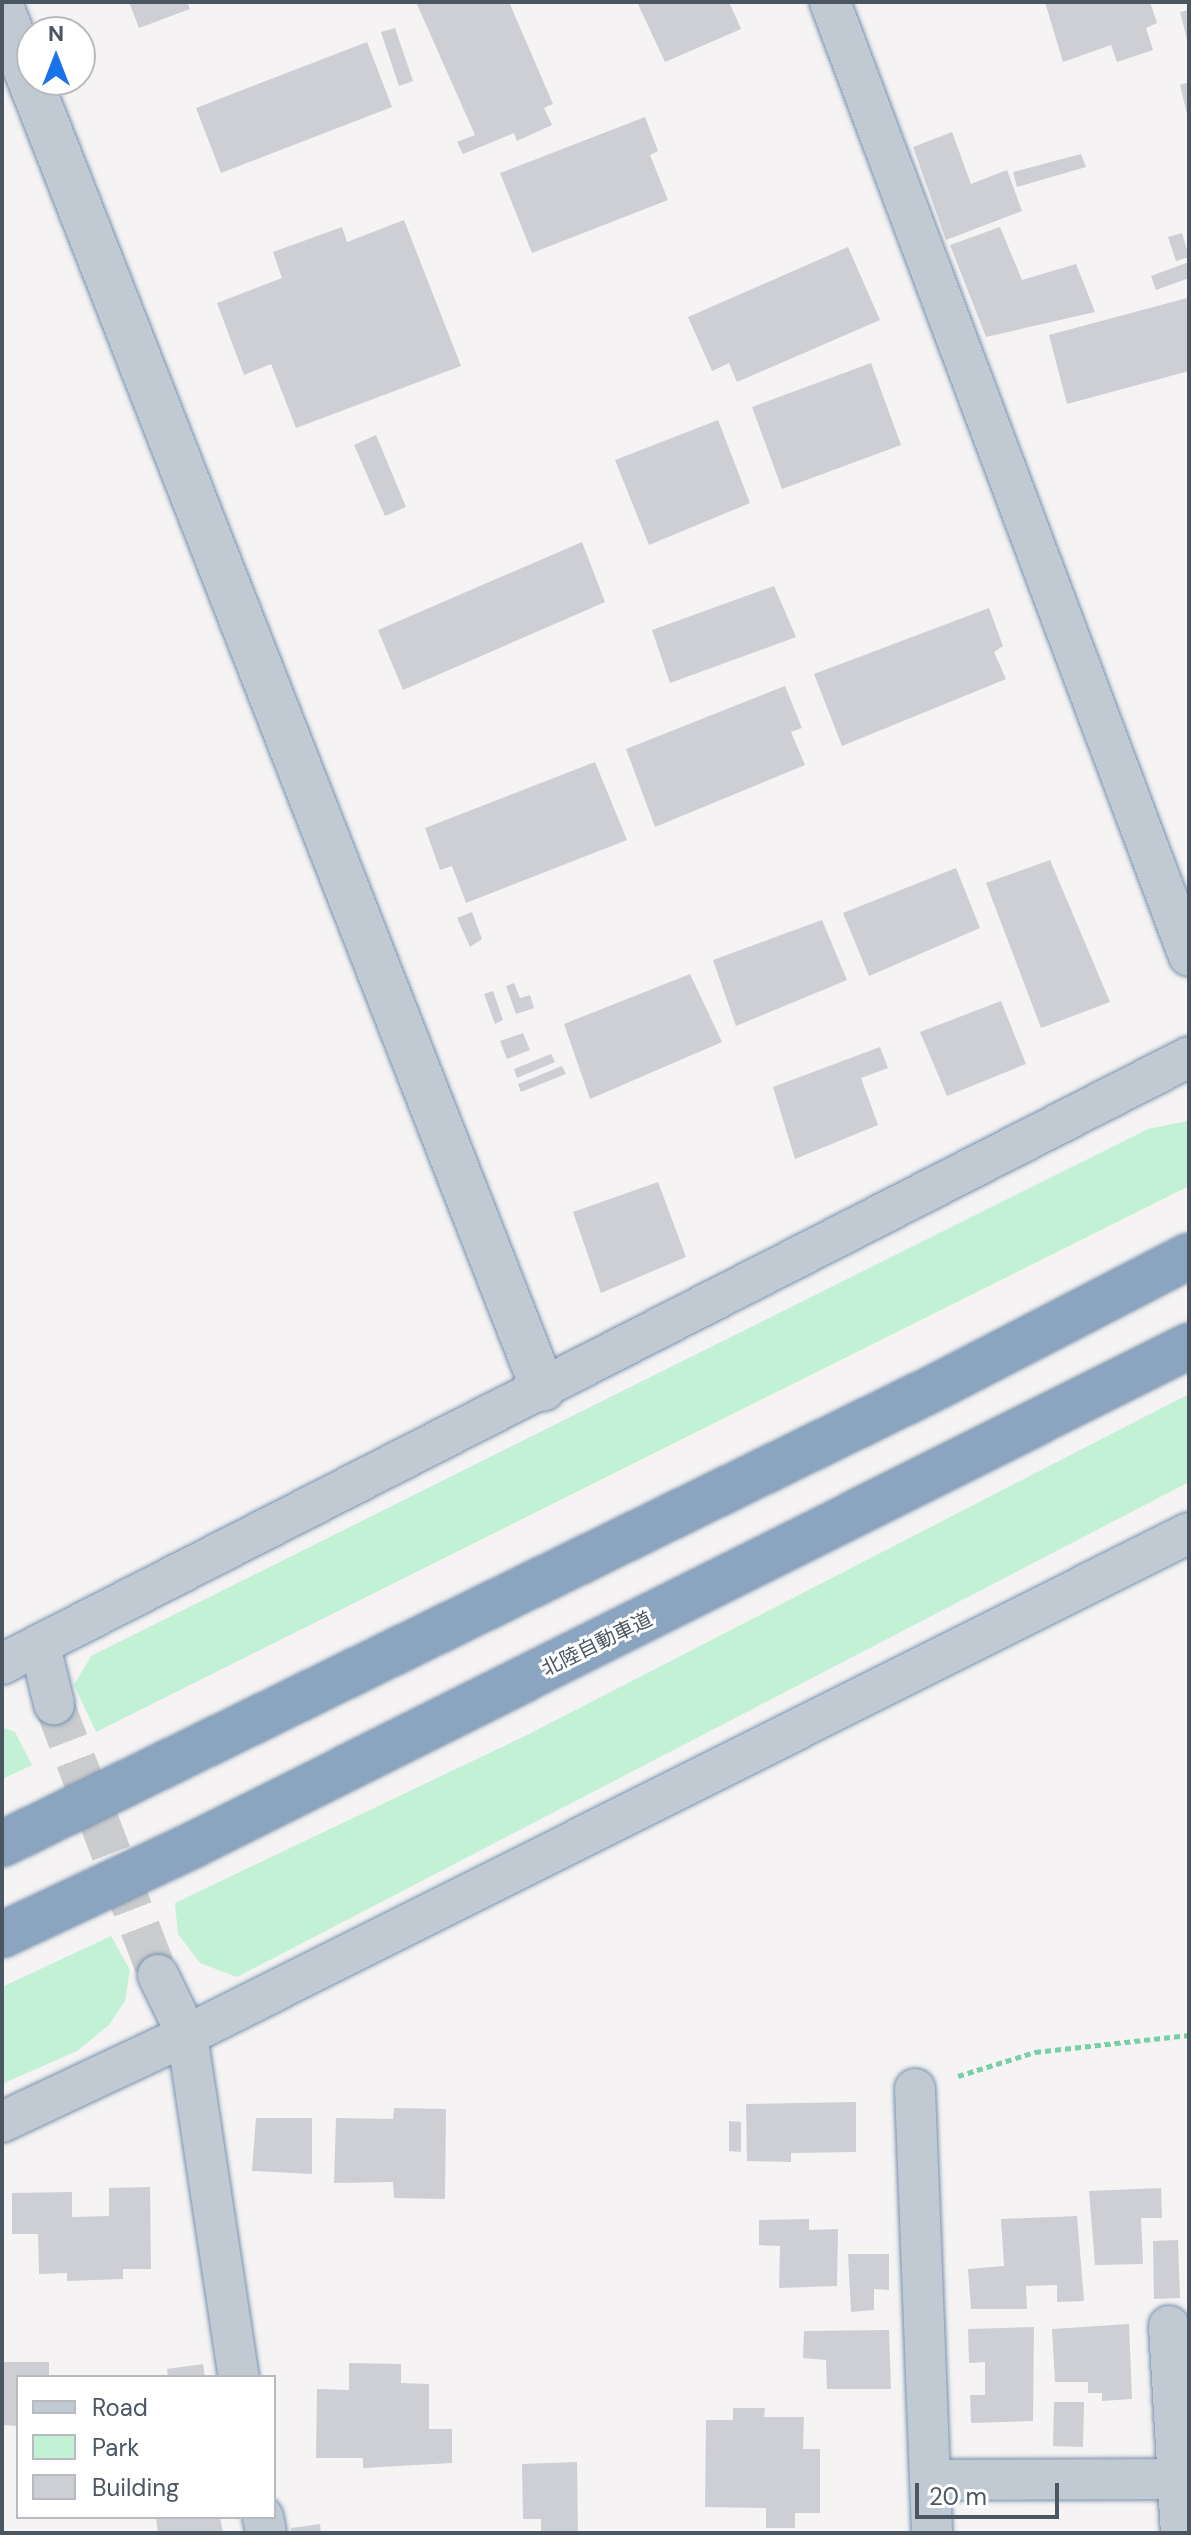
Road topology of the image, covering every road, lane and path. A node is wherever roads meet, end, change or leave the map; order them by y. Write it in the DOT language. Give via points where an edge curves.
graph roads {
  1 [pos="830,2"];
  2 [pos="2,9"];
  3 [pos="1189,956"];
  4 [pos="1189,1057"];
  5 [pos="1189,1256"];
  6 [pos="1189,1346"];
  7 [pos="543,1389"];
  8 [pos="1189,1533"];
  9 [pos="40,1646"];
  10 [pos="2,1664"];
  11 [pos="54,1704"];
  12 [pos="2,1844"];
  13 [pos="2,1935"];
  14 [pos="158,1975"];
  15 [pos="187,2035"];
  16 [pos="1189,2035"];
  17 [pos="915,2089"];
  18 [pos="2,2122"];
  19 [pos="1169,2326"];
  20 [pos="239,2375"];
  21 [pos="1178,2479"];
  22 [pos="930,2480"];
  23 [pos="932,2533"];
  24 [pos="1181,2533"];
  1 -- 3 [label="street"];
  2 -- 7 [label="street"];
  4 -- 7 [label="street"];
  5 -- 12 [label="highway" via="911,1399"];
  6 -- 13 [label="highway, 北陸自動車道" via="195,1844"];
  7 -- 9 [label="street"];
  8 -- 15 [label="street"];
  9 -- 10 [label="street"];
  9 -- 11 [label="street"];
  14 -- 15 [label="street"];
  15 -- 18 [label="street"];
  15 -- 20 [label="street"];
  16 -- 17 [label="path" via="1035,2052"];
  17 -- 22 [label="street"];
  19 -- 21 [label="street"];
  21 -- 22 [label="street"];
  21 -- 24 [label="street"];
  22 -- 23 [label="street"];
}
